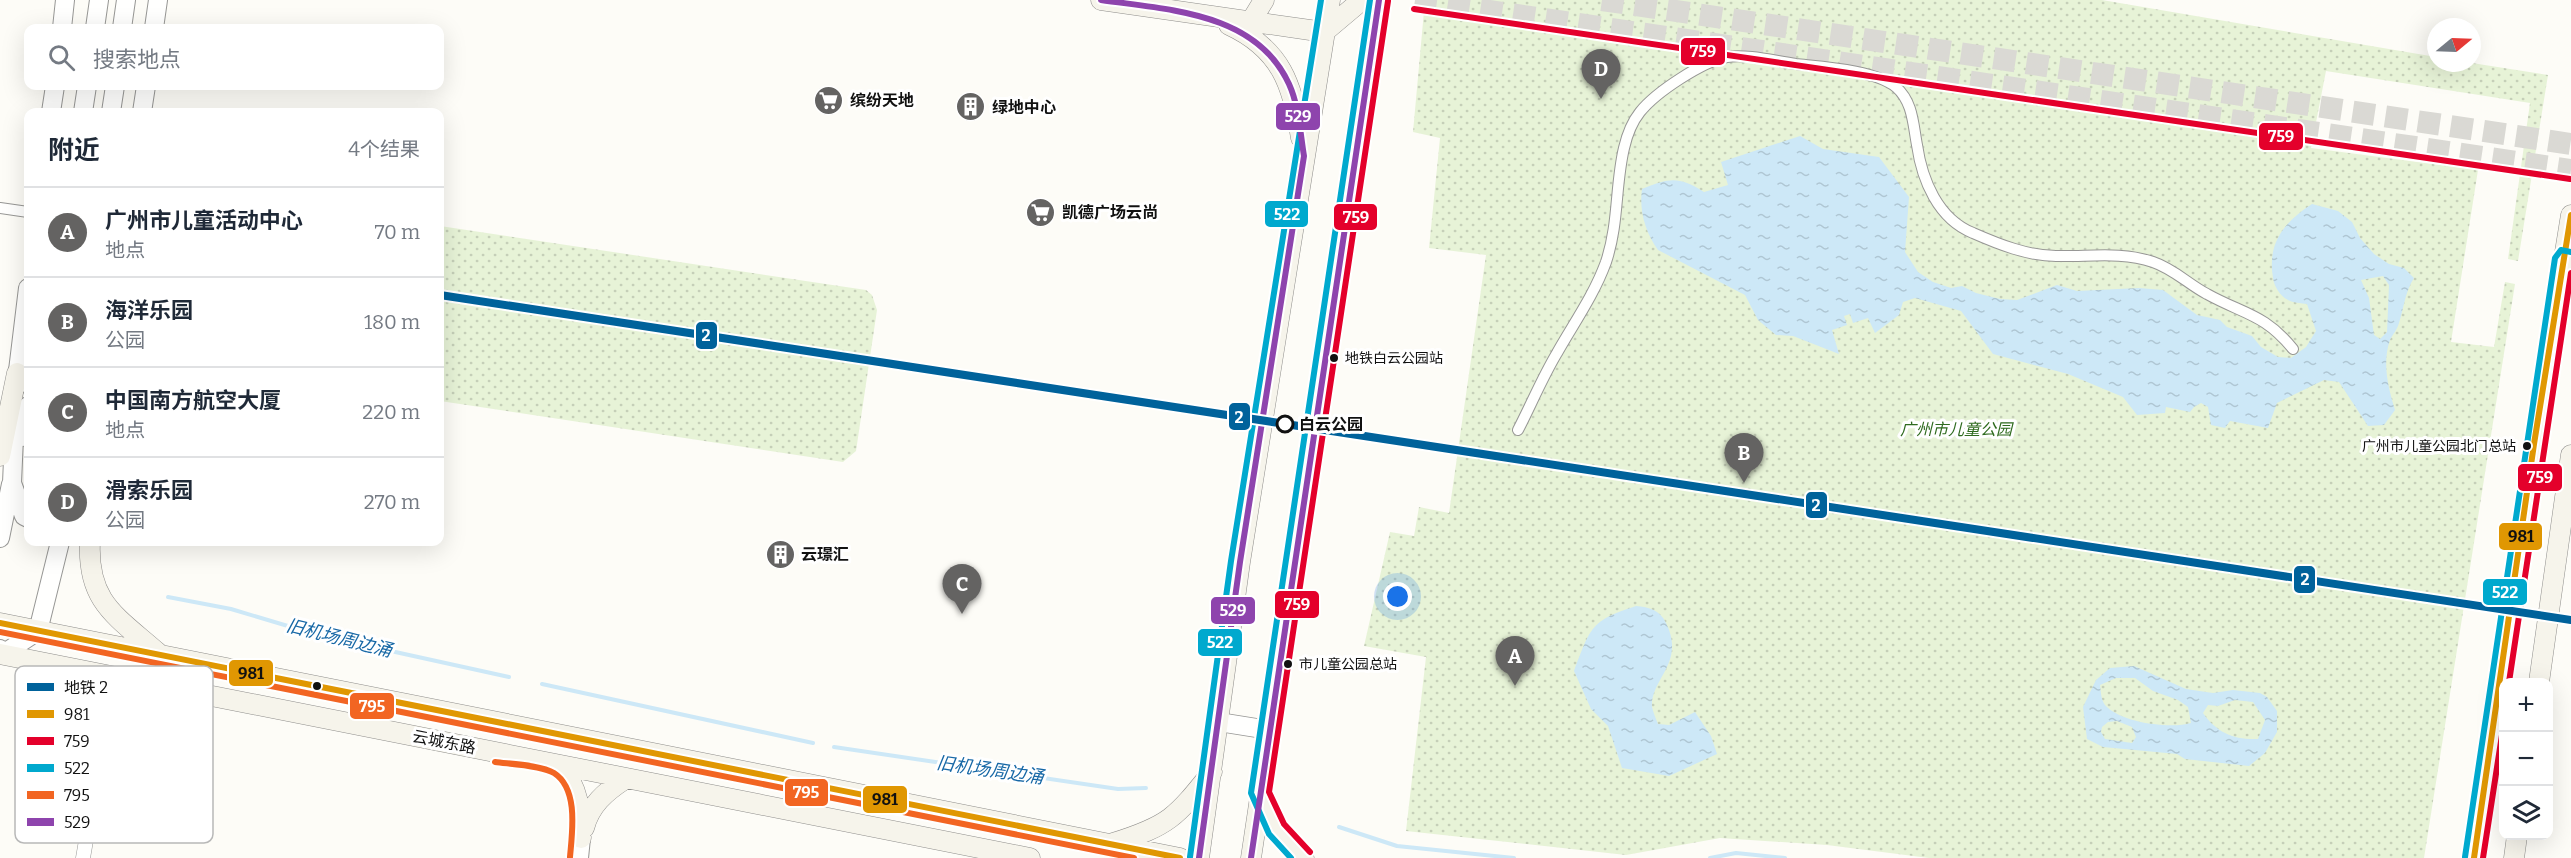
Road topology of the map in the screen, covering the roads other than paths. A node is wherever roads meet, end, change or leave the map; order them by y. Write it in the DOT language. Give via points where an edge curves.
graph roads {
  1 [pos="65,0"];
  2 [pos="99,0"];
  3 [pos="126,0"];
  4 [pos="158,0"];
  5 [pos="1101,0"];
  6 [pos="1264,0"];
  7 [pos="1330,0"];
  8 [pos="1362,0"];
  9 [pos="1379,0"];
  10 [pos="1213,18"];
  11 [pos="1250,23"];
  12 [pos="62,24"];
  13 [pos="96,24"];
  14 [pos="123,24"];
  15 [pos="155,24"];
  16 [pos="1324,32"];
  17 [pos="54,90"];
  18 [pos="87,90"];
  19 [pos="114,90"];
  20 [pos="145,90"];
  21 [pos="52,108"];
  22 [pos="84,108"];
  23 [pos="112,108"];
  24 [pos="143,108"];
  25 [pos="1304,156"];
  26 [pos="0,208"];
  27 [pos="24,211"];
  28 [pos="2571,215"];
  29 [pos="2567,260"];
  30 [pos="24,319"];
  31 [pos="2293,349"];
  32 [pos="17,373"];
  33 [pos="24,425"];
  34 [pos="1518,430"];
  35 [pos="2571,455"];
  36 [pos="0,456"];
  37 [pos="12,483"];
  38 [pos="24,516"];
  39 [pos="0,538"];
  40 [pos="59,546"];
  41 [pos="90,546"];
  42 [pos="0,623"];
  43 [pos="38,631"];
  44 [pos="1,652"];
  45 [pos="169,656"];
  46 [pos="62,666"];
  47 [pos="170,666"];
  48 [pos="2540,678"];
  49 [pos="213,697"];
  50 [pos="1219,722"];
  51 [pos="1269,730"];
  52 [pos="559,765"];
  53 [pos="718,765"];
  54 [pos="1212,772"];
  55 [pos="625,779"];
  56 [pos="1260,793"];
  57 [pos="713,795"];
  58 [pos="1034,828"];
  59 [pos="581,838"];
  60 [pos="2516,840"];
  61 [pos="86,843"];
  62 [pos="1110,843"];
  63 [pos="83,858"];
  64 [pos="579,858"];
  65 [pos="1029,858"];
  66 [pos="1180,858"];
  67 [pos="1199,858"];
  68 [pos="1251,858"];
  69 [pos="1304,858"];
  70 [pos="2474,858"];
  71 [pos="2514,858"];
  1 -- 12 [label="street"];
  2 -- 13 [label="street"];
  3 -- 14 [label="street"];
  4 -- 15 [label="street"];
  5 -- 10 [label="main road"];
  6 -- 11 [label="main road"];
  7 -- 16 [label="main road"];
  8 -- 16 [label="main road"];
  9 -- 51 [label="main road"];
  10 -- 11 [label="main road"];
  10 -- 25 [label="main road" via="1254,38 1275,59 1296,107"];
  11 -- 16 [label="main road"];
  16 -- 25 [label="main road"];
  17 -- 21 [label="street"];
  18 -- 22 [label="street"];
  19 -- 23 [label="street"];
  20 -- 24 [label="street"];
  25 -- 50 [label="main road"];
  26 -- 27 [label="street"];
  28 -- 29 [label="main road"];
  29 -- 70 [label="main road"];
  30 -- 32 [label="street"];
  31 -- 34 [label="street" via="2256,315 2205,294 2172,269 2152,261 2125,256 2053,257 2023,251 1968,231 1932,195 1924,178 1914,118 1902,93 1885,79 1730,56 1714,60 1666,89 1633,123 1623,152 1616,220 1606,262"];
  32 -- 36 [label="main road"];
  32 -- 37 [label="street"];
  33 -- 37 [label="street"];
  35 -- 48 [label="main road"];
  37 -- 38 [label="street"];
  37 -- 39 [label="street"];
  40 -- 43 [label="street"];
  41 -- 45 [label="main road" via="89,564 97,592 115,616"];
  42 -- 43 [label="main road, 云城东路"];
  43 -- 44 [label="street"];
  43 -- 45 [label="main road, 云城东路"];
  44 -- 46 [label="main road, 云城东路"];
  45 -- 47 [label="main road"];
  45 -- 53 [label="main road, 云城东路"];
  49 -- 52 [label="main road, 云城东路"];
  50 -- 51 [label="street"];
  50 -- 54 [label="main road"];
  51 -- 56 [label="main road"];
  52 -- 55 [label="main road, 云城东路"];
  52 -- 59 [label="main road" via="575,787"];
  53 -- 57 [label="main road"];
  53 -- 58 [label="main road, 云城东路"];
  54 -- 62 [label="main road" via="1169,821"];
  54 -- 67 [label="main road"];
  55 -- 57 [label="main road, 云城东路"];
  55 -- 59 [label="main road" via="591,808"];
  56 -- 68 [label="main road"];
  56 -- 69 [label="main road" via="1276,829"];
  57 -- 65 [label="main road, 云城东路"];
  58 -- 62 [label="main road, 云城东路"];
  58 -- 65 [label="main road"];
  59 -- 64 [label="street"];
  60 -- 71 [label="main road"];
  61 -- 63 [label="street"];
  62 -- 66 [label="main road, 云城东路"];
}
